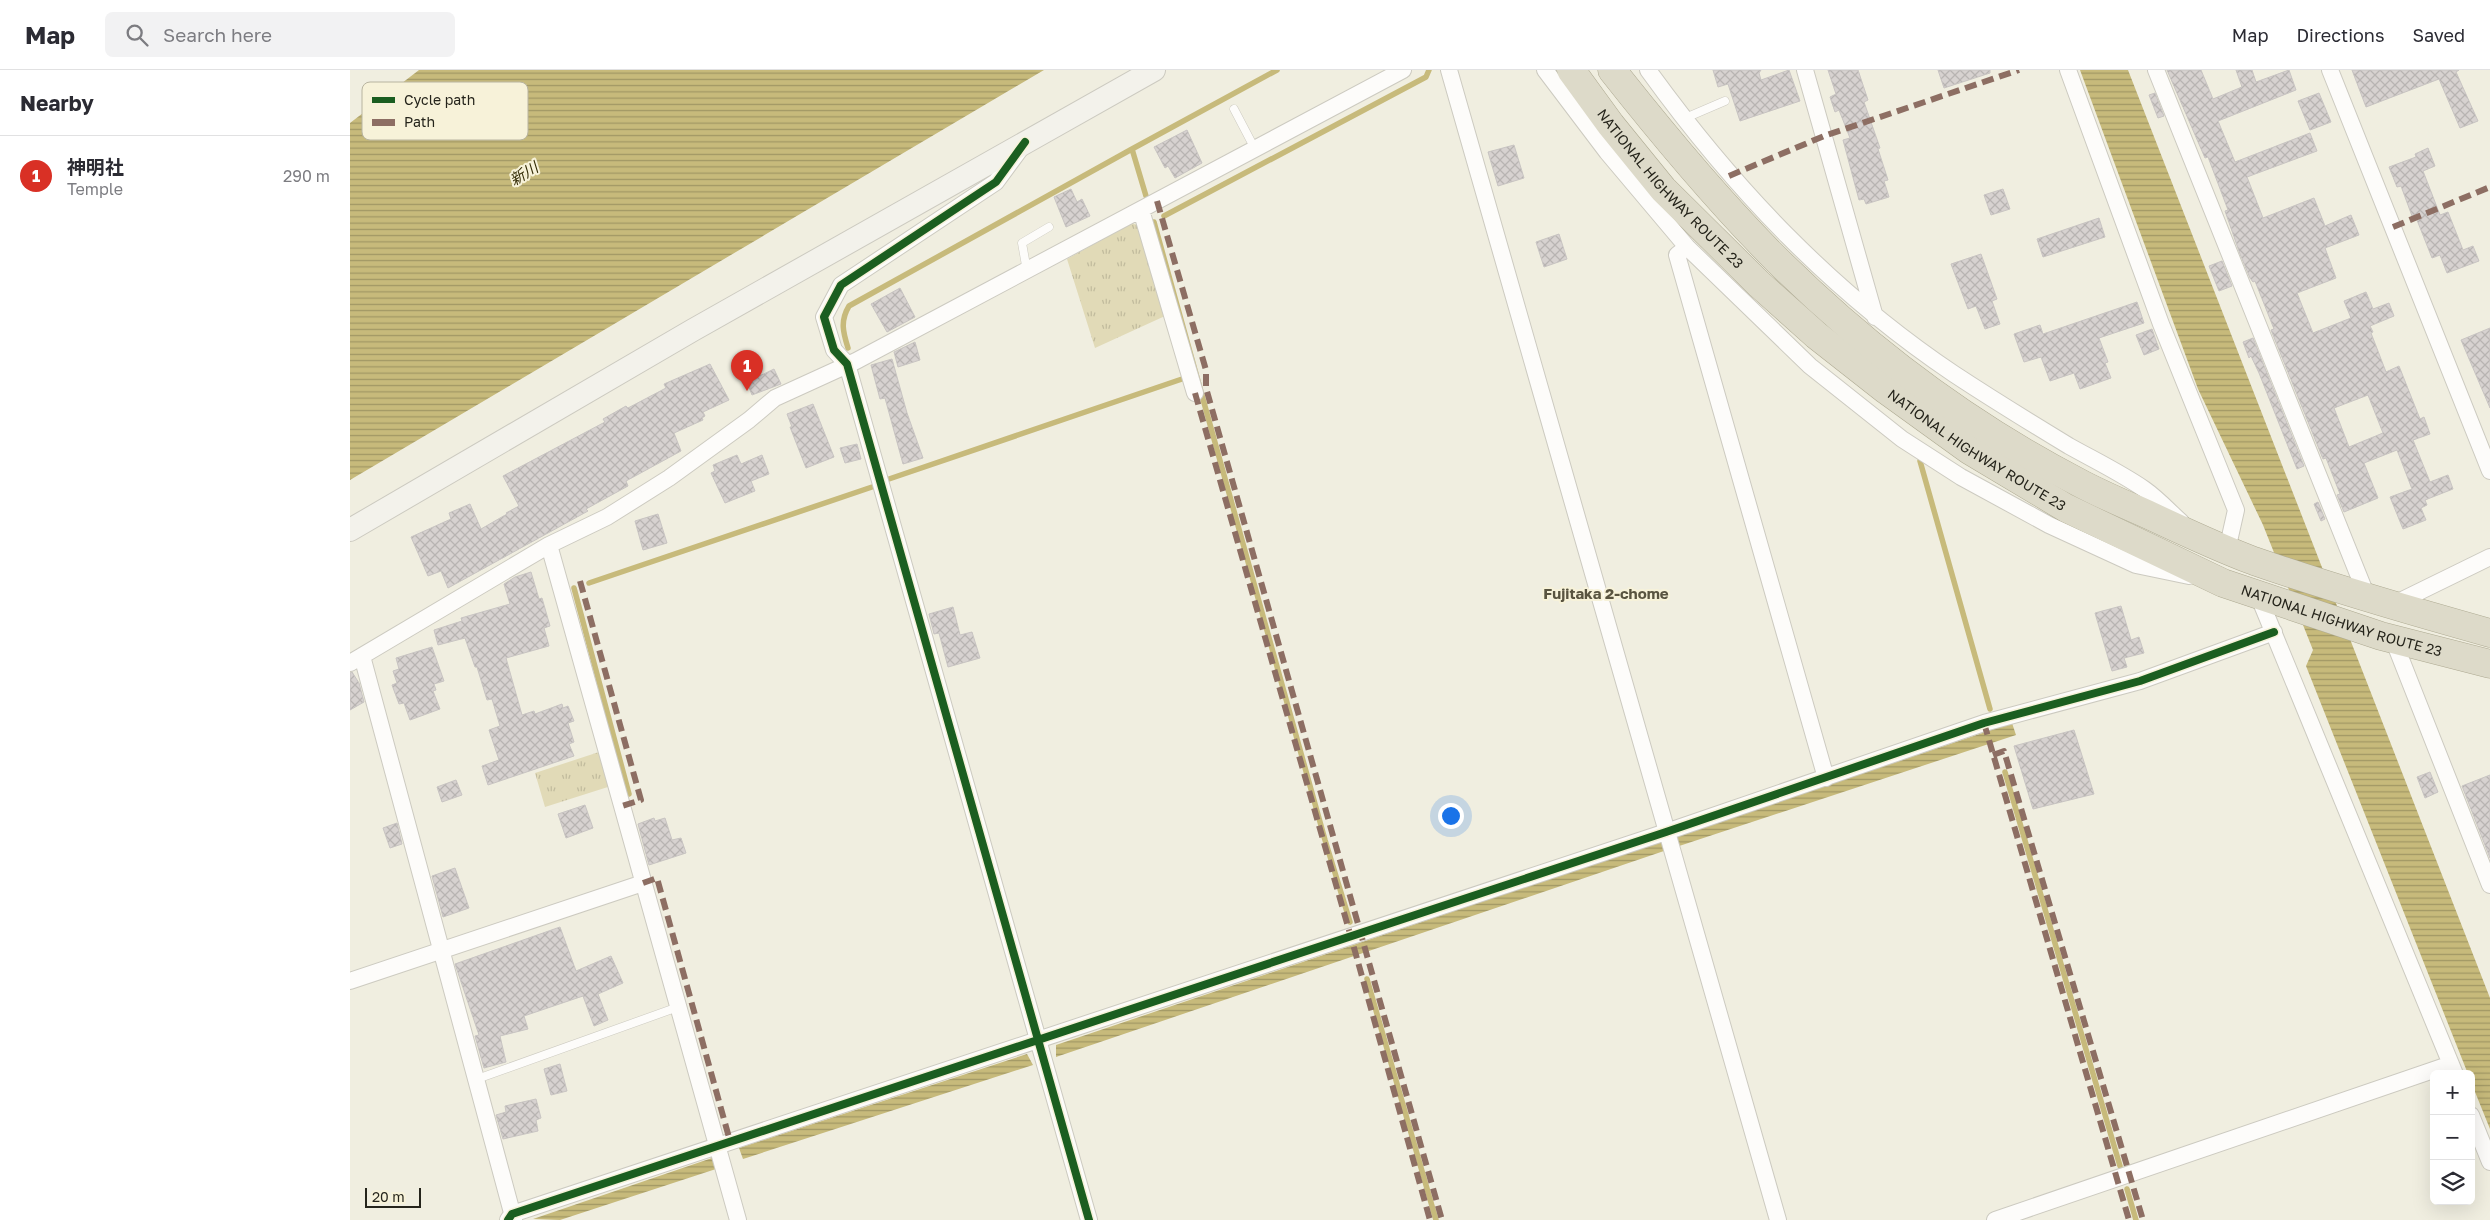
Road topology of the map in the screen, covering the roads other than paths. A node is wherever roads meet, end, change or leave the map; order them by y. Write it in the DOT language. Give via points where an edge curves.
graph roads {
  1 [pos="1154,70"];
  2 [pos="1403,70"];
  3 [pos="1449,70"];
  4 [pos="1544,70"];
  5 [pos="1571,70"];
  6 [pos="1612,70"];
  7 [pos="1648,70"];
  8 [pos="1805,70"];
  9 [pos="2068,70"];
  10 [pos="2156,70"];
  11 [pos="2330,70"];
  12 [pos="1725,101"];
  13 [pos="1234,109"];
  14 [pos="1684,119"];
  15 [pos="1024,142"];
  16 [pos="1254,149"];
  17 [pos="1141,210"];
  18 [pos="1049,227"];
  19 [pos="1687,247"];
  20 [pos="1027,270"];
  21 [pos="1875,317"];
  22 [pos="847,364"];
  23 [pos="1195,393"];
  24 [pos="2490,471"];
  25 [pos="350,530"];
  26 [pos="2198,538"];
  27 [pos="550,545"];
  28 [pos="2227,550"];
  29 [pos="2490,557"];
  30 [pos="2222,583"];
  31 [pos="2258,595"];
  32 [pos="2379,602"];
  33 [pos="2274,632"];
  34 [pos="2490,633"];
  35 [pos="2387,637"];
  36 [pos="2440,650"];
  37 [pos="356,659"];
  38 [pos="2490,664"];
  39 [pos="2490,672"];
  40 [pos="1826,778"];
  41 [pos="1668,840"];
  42 [pos="643,884"];
  43 [pos="2490,885"];
  44 [pos="443,951"];
  45 [pos="350,981"];
  46 [pos="678,1007"];
  47 [pos="1039,1041"];
  48 [pos="2453,1069"];
  49 [pos="476,1079"];
  50 [pos="2475,1125"];
  51 [pos="716,1145"];
  52 [pos="2490,1162"];
  53 [pos="512,1218"];
  54 [pos="738,1220"];
  55 [pos="1089,1220"];
  56 [pos="1778,1220"];
  57 [pos="1994,1220"];
  1 -- 15 [label="street"];
  2 -- 16 [label="street"];
  3 -- 41 [label="street"];
  4 -- 19 [label="street" via="1607,152"];
  5 -- 30 [label="highway, NATIONAL HIGHWAY ROUTE 23" via="1664,189 1752,278 1886,390 1969,450 2066,508"];
  6 -- 26 [label="highway, NATIONAL HIGHWAY ROUTE 23" via="1708,188 1779,262 1900,367 1982,426 2078,482"];
  7 -- 14 [label="street"];
  8 -- 21 [label="street"];
  9 -- 28 [label="street" via="2161,324 2236,510"];
  10 -- 32 [label="street"];
  11 -- 24 [label="street"];
  12 -- 14 [label="lane"];
  13 -- 16 [label="lane"];
  14 -- 21 [label="street" via="1730,176 1794,244"];
  15 -- 22 [label="street" via="996,182 841,285 824,317 834,350"];
  15 -- 25 [label="street"];
  16 -- 17 [label="street"];
  17 -- 20 [label="street"];
  17 -- 23 [label="street"];
  18 -- 20 [label="lane" via="1022,243"];
  19 -- 30 [label="street" via="1810,366 1902,439 1961,477 2049,526 2136,566"];
  19 -- 40 [label="street" via="1677,255"];
  20 -- 22 [label="street"];
  21 -- 26 [label="street" via="1954,374 2145,490"];
  22 -- 27 [label="street" via="775,398 669,478 607,517"];
  22 -- 47 [label="street"];
  26 -- 28 [label="highway, NATIONAL HIGHWAY ROUTE 23"];
  27 -- 37 [label="street"];
  27 -- 42 [label="street"];
  28 -- 32 [label="highway, NATIONAL HIGHWAY ROUTE 23"];
  29 -- 32 [label="street"];
  30 -- 31 [label="highway, NATIONAL HIGHWAY ROUTE 23"];
  31 -- 33 [label="street"];
  31 -- 35 [label="highway, NATIONAL HIGHWAY ROUTE 23"];
  32 -- 34 [label="highway, NATIONAL HIGHWAY ROUTE 23"];
  33 -- 40 [label="street" via="2140,682 1984,723"];
  33 -- 48 [label="street"];
  35 -- 36 [label="highway, NATIONAL HIGHWAY ROUTE 23"];
  35 -- 43 [label="street"];
  36 -- 38 [label="highway, NATIONAL HIGHWAY ROUTE 23"];
  36 -- 39 [label="highway"];
  37 -- 44 [label="street"];
  40 -- 41 [label="street"];
  41 -- 47 [label="street"];
  41 -- 56 [label="street"];
  42 -- 44 [label="street"];
  42 -- 46 [label="street"];
  44 -- 45 [label="street"];
  44 -- 49 [label="street"];
  46 -- 49 [label="lane"];
  46 -- 51 [label="street"];
  47 -- 51 [label="street"];
  47 -- 55 [label="street"];
  48 -- 57 [label="street"];
  49 -- 53 [label="street"];
  50 -- 52 [label="street"];
  51 -- 53 [label="street"];
  51 -- 54 [label="street"];
}
